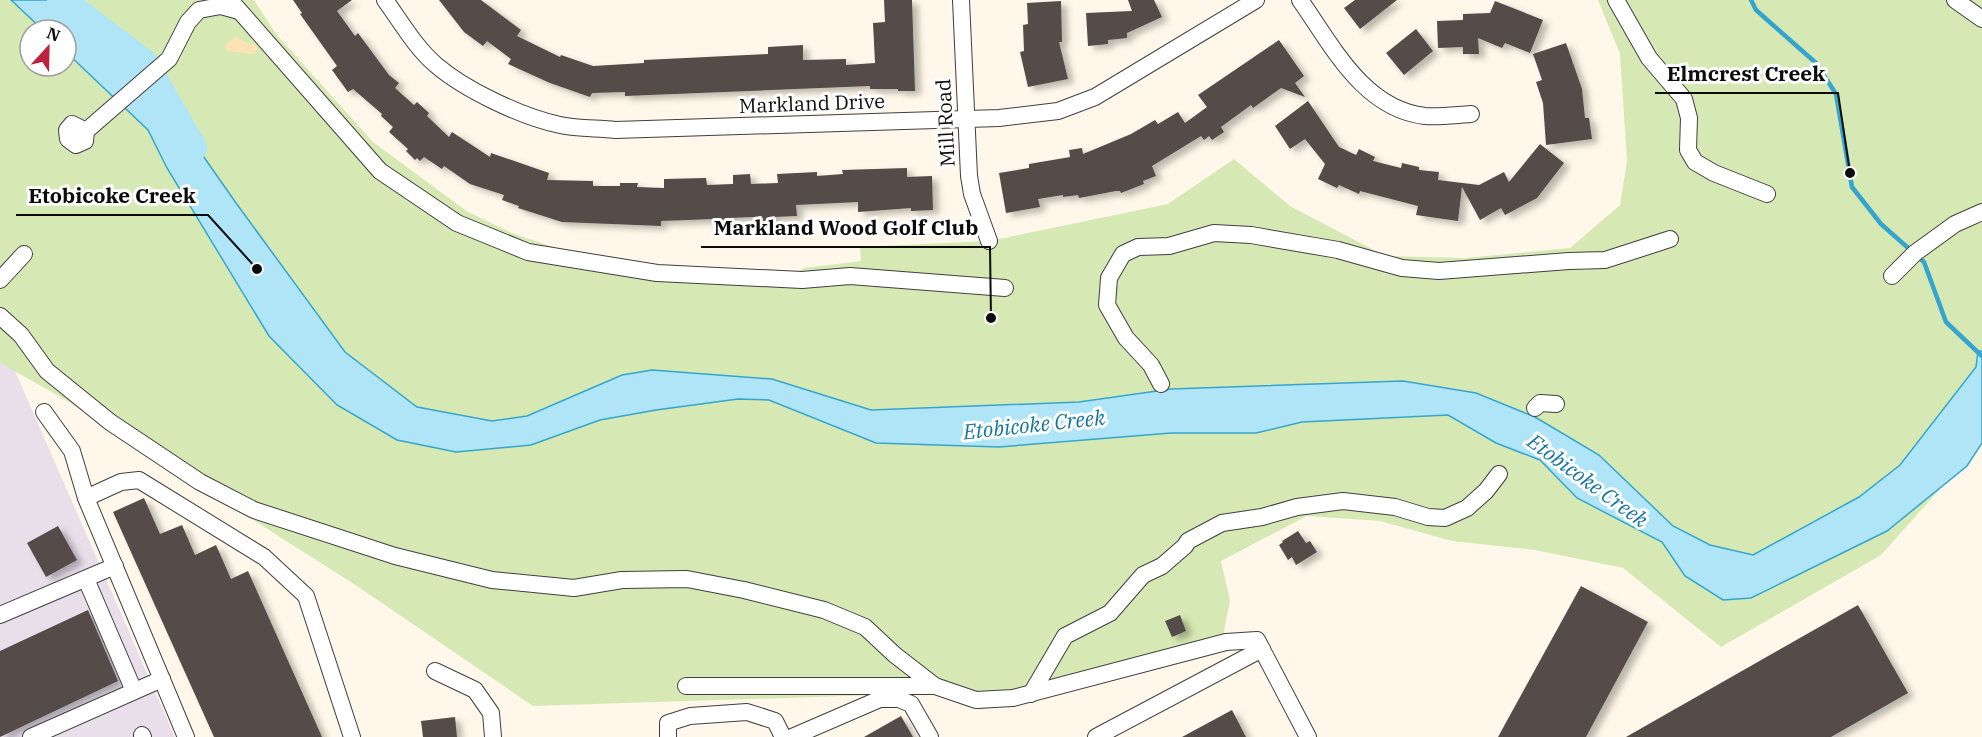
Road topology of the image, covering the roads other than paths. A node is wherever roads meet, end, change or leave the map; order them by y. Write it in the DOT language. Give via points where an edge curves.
graph roads {
  1 [pos="385,0"];
  2 [pos="961,0"];
  3 [pos="1256,0"];
  4 [pos="1300,0"];
  5 [pos="1616,0"];
  6 [pos="1955,0"];
  7 [pos="235,6"];
  8 [pos="1982,19"];
  9 [pos="1471,114"];
  10 [pos="965,120"];
  11 [pos="86,131"];
  12 [pos="1767,194"];
  13 [pos="1982,212"];
  14 [pos="1670,239"];
  15 [pos="988,241"];
  16 [pos="24,254"];
  17 [pos="1892,276"];
  18 [pos="0,280"];
  19 [pos="1005,288"];
  20 [pos="0,316"];
  21 [pos="1161,384"];
  22 [pos="1556,405"];
  23 [pos="1534,408"];
  24 [pos="44,412"];
  25 [pos="1499,474"];
  26 [pos="86,498"];
  27 [pos="115,567"];
  28 [pos="86,579"];
  29 [pos="0,615"];
  30 [pos="1259,645"];
  31 [pos="435,671"];
  32 [pos="162,679"];
  33 [pos="686,686"];
  34 [pos="935,686"];
  35 [pos="134,691"];
  36 [pos="1030,694"];
  37 [pos="32,737"];
  38 [pos="186,737"];
  39 [pos="352,737"];
  40 [pos="493,737"];
  41 [pos="668,737"];
  42 [pos="783,737"];
  43 [pos="792,737"];
  44 [pos="930,737"];
  45 [pos="1096,737"];
  46 [pos="1308,737"];
  1 -- 10 [label="street, Markland Drive" via="417,45 454,78 490,99 561,125 615,130"];
  2 -- 10 [label="street, Mill Road"];
  3 -- 10 [label="street, Markland Drive" via="1095,97 1058,111"];
  4 -- 9 [label="street" via="1344,63 1376,96 1398,109 1422,116"];
  5 -- 12 [label="street" via="1649,58 1684,99 1689,118 1688,150 1695,162"];
  6 -- 8 [label="street"];
  7 -- 11 [label="street" via="199,9 169,59"];
  7 -- 19 [label="street" via="380,171 457,223 528,252 657,273 802,280 850,276"];
  10 -- 15 [label="street, Mill Road" via="972,194"];
  13 -- 17 [label="street" via="1955,224 1915,253"];
  14 -- 21 [label="street" via="1605,260 1439,271 1402,268 1338,250 1251,235 1214,233 1169,246 1138,247 1123,254 1109,278 1107,305"];
  16 -- 18 [label="street"];
  20 -- 34 [label="street" via="21,335 47,371 110,422 200,482 254,510 395,556 492,580 574,588 622,580 687,579 756,592 824,610 865,627"];
  22 -- 23 [label="street" via="1540,403"];
  24 -- 26 [label="street" via="72,451"];
  25 -- 36 [label="street" via="1467,508 1445,518 1343,501 1222,523 1188,541 1162,566 1143,575 1110,613 1065,636"];
  26 -- 27 [label="street"];
  26 -- 39 [label="street" via="121,482 139,480 264,556 306,596"];
  27 -- 28 [label="street"];
  27 -- 32 [label="street"];
  28 -- 29 [label="street"];
  28 -- 35 [label="street"];
  30 -- 36 [label="street" via="1226,642"];
  30 -- 45 [label="street"];
  30 -- 46 [label="street"];
  31 -- 40 [label="street" via="476,690 490,712"];
  32 -- 35 [label="street"];
  32 -- 38 [label="street"];
  33 -- 34 [label="street"];
  34 -- 36 [label="street" via="976,700"];
  35 -- 37 [label="street"];
  41 -- 42 [label="street" via="668,723 690,716 747,712 776,721"];
  43 -- 44 [label="street" via="880,699 912,704"];
}
